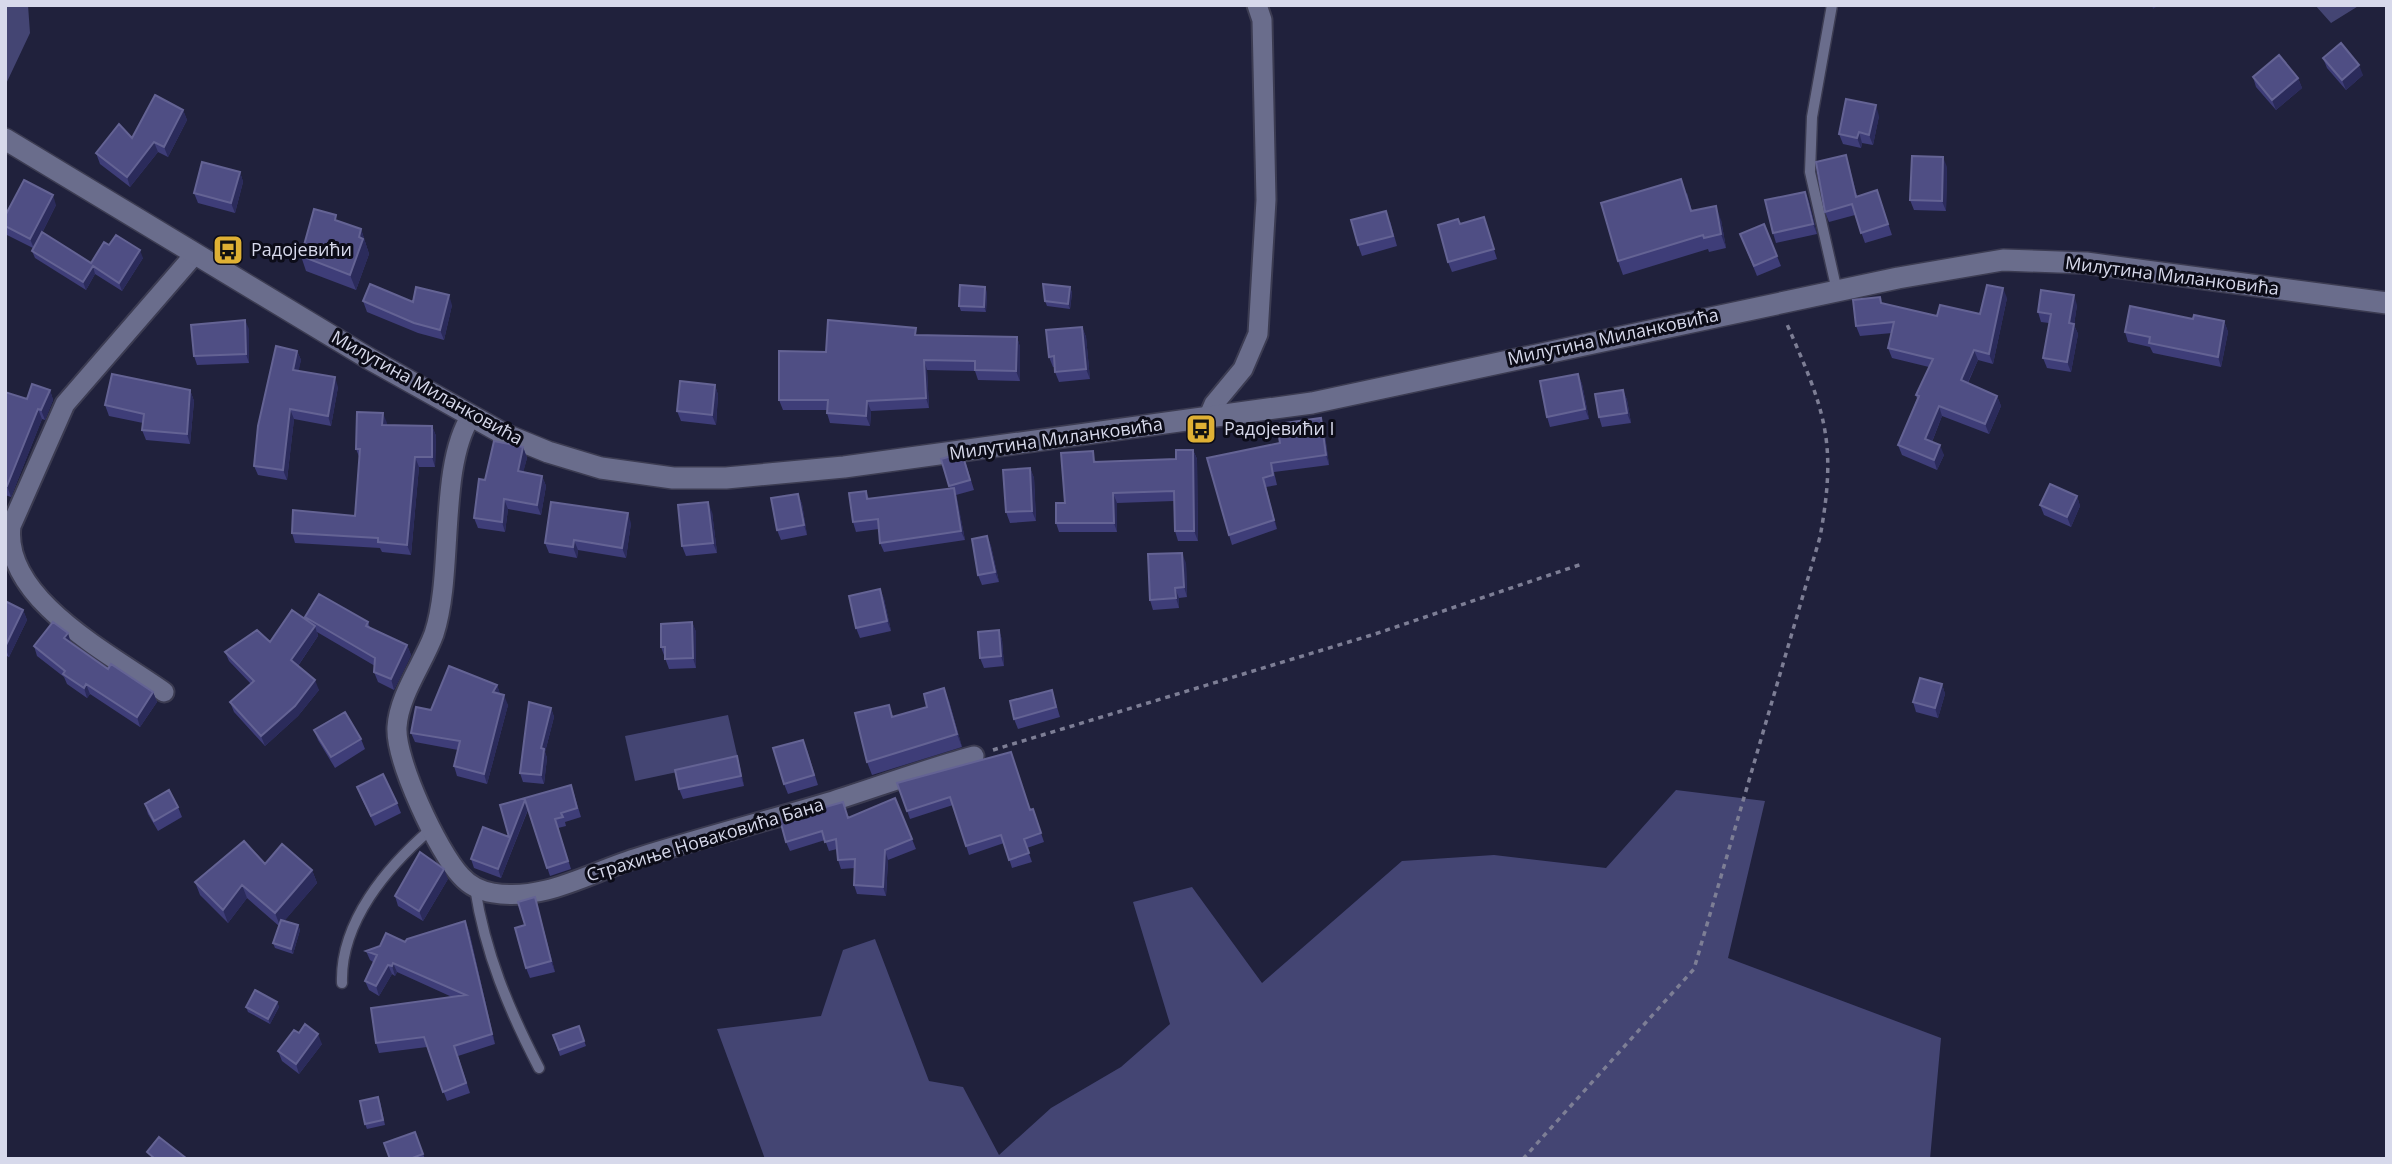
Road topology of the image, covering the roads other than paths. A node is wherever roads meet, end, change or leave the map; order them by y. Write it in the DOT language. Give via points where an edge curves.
graph roads {
  1 [pos="1832,5"];
  2 [pos="1264,7"];
  3 [pos="5,139"];
  4 [pos="195,254"];
  5 [pos="1837,291"];
  6 [pos="2387,303"];
  7 [pos="471,416"];
  8 [pos="1208,418"];
  9 [pos="7,536"];
  10 [pos="164,692"];
  11 [pos="974,756"];
  12 [pos="431,829"];
  13 [pos="475,887"];
  14 [pos="342,982"];
  15 [pos="539,1068"];
  1 -- 5 [label="lane" via="1812,117 1810,172"];
  2 -- 8 [label="street" via="1266,200 1258,334 1244,369"];
  3 -- 4 [label="main road, Милутина Миланковића"];
  4 -- 7 [label="main road, Милутина Миланковића"];
  4 -- 9 [label="street" via="65,404"];
  5 -- 6 [label="main road, Милутина Миланковића" via="1983,262 2022,260 2135,268"];
  5 -- 8 [label="main road, Милутина Миланковића" via="1312,402"];
  7 -- 8 [label="main road, Милутина Миланковића" via="526,444 601,468 706,479 844,467"];
  7 -- 12 [label="street" via="460,442 453,480 437,624 397,726 399,746"];
  9 -- 10 [label="street" via="17,571 54,614"];
  11 -- 13 [label="street, Страхиње Новаковића Бана" via="629,860 544,892 498,894"];
  12 -- 13 [label="street" via="452,865"];
  12 -- 14 [label="lane" via="395,865 358,918 343,951"];
  13 -- 15 [label="lane" via="498,979"];
}
